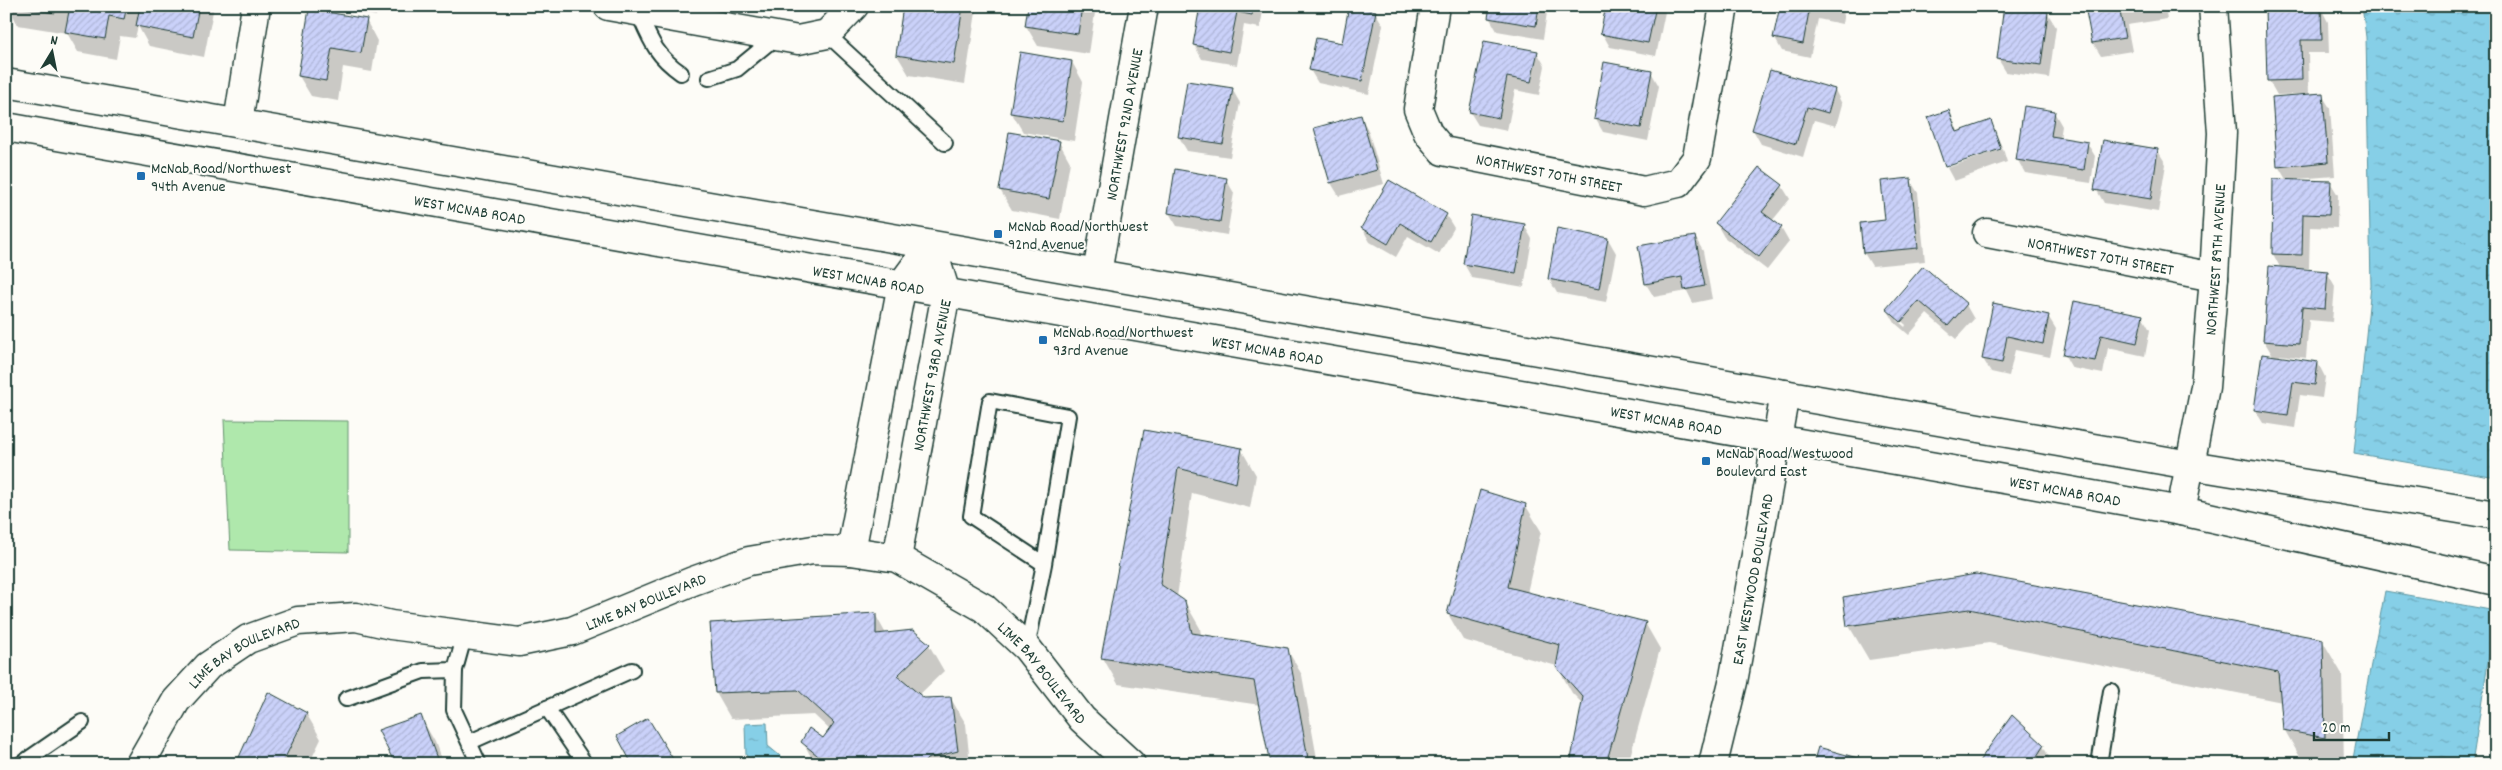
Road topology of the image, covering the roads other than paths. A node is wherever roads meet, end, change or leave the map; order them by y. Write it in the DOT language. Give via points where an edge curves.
graph roads {
  1 [pos="256,6"];
  2 [pos="608,6"];
  3 [pos="854,6"];
  4 [pos="1144,6"];
  5 [pos="1434,6"];
  6 [pos="1724,6"];
  7 [pos="2213,6"];
  8 [pos="638,12"];
  9 [pos="827,34"];
  10 [pos="777,36"];
  11 [pos="682,73"];
  12 [pos="709,78"];
  13 [pos="6,83"];
  14 [pos="238,123"];
  15 [pos="6,127"];
  16 [pos="945,143"];
  17 [pos="1987,234"];
  18 [pos="931,245"];
  19 [pos="1098,272"];
  20 [pos="2214,277"];
  21 [pos="902,284"];
  22 [pos="946,293"];
  23 [pos="1785,394"];
  24 [pos="1778,438"];
  25 [pos="2190,465"];
  26 [pos="2181,511"];
  27 [pos="2496,515"];
  28 [pos="851,551"];
  29 [pos="897,558"];
  30 [pos="1044,564"];
  31 [pos="2496,582"];
  32 [pos="465,634"];
  33 [pos="1027,648"];
  34 [pos="455,670"];
  35 [pos="632,670"];
  36 [pos="2111,691"];
  37 [pos="346,699"];
  38 [pos="547,708"];
  39 [pos="82,722"];
  40 [pos="470,742"];
  41 [pos="21,764"];
  42 [pos="140,764"];
  43 [pos="480,764"];
  44 [pos="585,764"];
  45 [pos="1131,764"];
  46 [pos="1713,764"];
  47 [pos="2099,764"];
  1 -- 14 [label="main road"];
  2 -- 8 [label="main road"];
  3 -- 9 [label="main road"];
  4 -- 19 [label="main road, NORTHWEST 92ND AVENUE"];
  5 -- 6 [label="main road, NORTHWEST 70TH STREET" via="1418,109 1428,133 1443,151 1644,191 1678,183 1697,158"];
  7 -- 20 [label="main road, NORTHWEST 89TH AVENUE" via="2222,133"];
  8 -- 10 [label="main road"];
  8 -- 11 [label="lane" via="653,47"];
  9 -- 10 [label="main road" via="798,40"];
  9 -- 16 [label="lane"];
  10 -- 12 [label="lane" via="737,69"];
  13 -- 14 [label="main road"];
  14 -- 18 [label="main road"];
  15 -- 21 [label="main road, WEST MCNAB ROAD"];
  17 -- 20 [label="main road, NORTHWEST 70TH STREET"];
  18 -- 19 [label="main road"];
  18 -- 21 [label="main road"];
  18 -- 22 [label="main road, NORTHWEST 93RD AVENUE"];
  19 -- 23 [label="main road"];
  20 -- 25 [label="main road, NORTHWEST 89TH AVENUE" via="2205,387"];
  21 -- 22 [label="main road, WEST MCNAB ROAD"];
  21 -- 28 [label="main road"];
  22 -- 24 [label="main road, WEST MCNAB ROAD"];
  22 -- 29 [label="main road, NORTHWEST 93RD AVENUE"];
  23 -- 24 [label="main road, EAST WESTWOOD BOULEVARD"];
  23 -- 25 [label="main road"];
  24 -- 26 [label="main road, WEST MCNAB ROAD"];
  24 -- 46 [label="main road, EAST WESTWOOD BOULEVARD" via="1733,682"];
  25 -- 26 [label="main road, NORTHWEST 89TH AVENUE"];
  25 -- 27 [label="main road"];
  26 -- 31 [label="main road, WEST MCNAB ROAD"];
  28 -- 29 [label="main road, LIME BAY BOULEVARD"];
  28 -- 32 [label="main road, LIME BAY BOULEVARD" via="812,550 749,561 572,631 519,642"];
  29 -- 33 [label="main road, LIME BAY BOULEVARD" via="984,608"];
  30 -- 30 [label="lane" via="1068,416 990,401 971,516"];
  30 -- 33 [label="lane"];
  32 -- 34 [label="lane"];
  32 -- 42 [label="main road, LIME BAY BOULEVARD" via="391,625 356,617 298,621 248,639 208,666 176,701"];
  33 -- 45 [label="main road, LIME BAY BOULEVARD" via="1082,719"];
  34 -- 37 [label="lane" via="424,671"];
  34 -- 40 [label="lane" via="454,710"];
  35 -- 38 [label="lane"];
  36 -- 47 [label="lane"];
  38 -- 40 [label="lane"];
  38 -- 44 [label="lane"];
  39 -- 41 [label="lane"];
  40 -- 43 [label="lane"];
}
